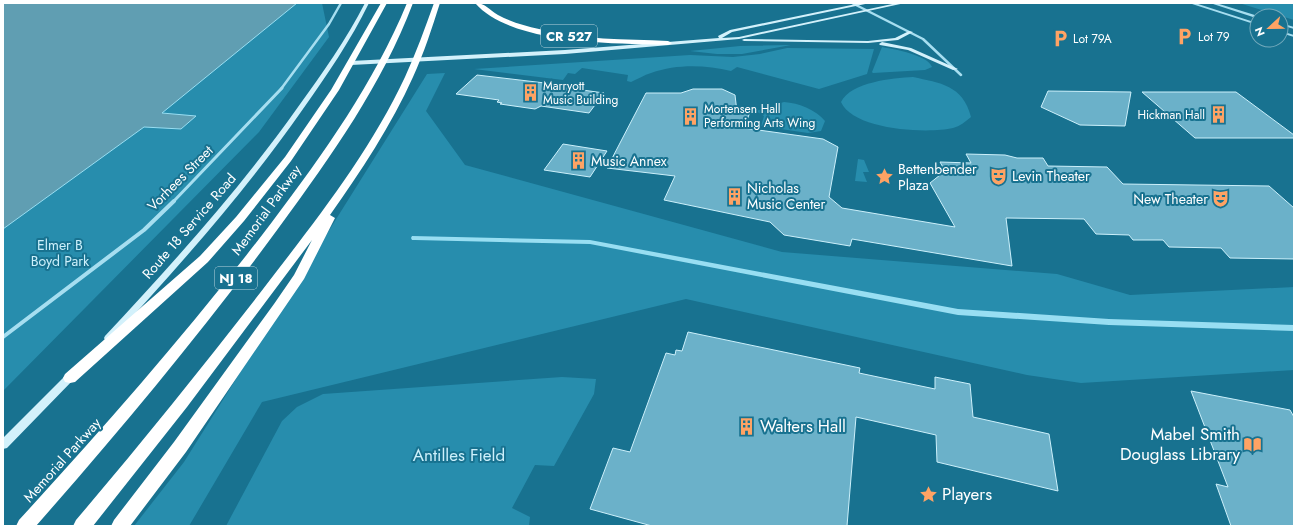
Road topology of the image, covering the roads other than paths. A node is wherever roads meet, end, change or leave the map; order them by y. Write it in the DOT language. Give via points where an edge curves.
graph roads {
  1 [pos="341,3"];
  2 [pos="367,3"];
  3 [pos="384,3"];
  4 [pos="410,3"];
  5 [pos="437,3"];
  6 [pos="478,3"];
  7 [pos="868,3"];
  8 [pos="903,3"];
  9 [pos="1191,3"];
  10 [pos="1212,3"];
  11 [pos="854,4"];
  12 [pos="868,11"];
  13 [pos="1249,15"];
  14 [pos="1249,21"];
  15 [pos="911,32"];
  16 [pos="718,39"];
  17 [pos="868,42"];
  18 [pos="668,43"];
  19 [pos="356,63"];
  20 [pos="955,69"];
  21 [pos="961,75"];
  22 [pos="346,187"];
  23 [pos="3,337"];
  24 [pos="70,378"];
  25 [pos="3,445"];
  26 [pos="25,526"];
  27 [pos="82,526"];
  28 [pos="120,526"];
  1 -- 23 [label="street, Vorhees Street" via="329,24 276,96 185,191 144,230"];
  2 -- 24 [label="main road, Route 18 Service Road" via="322,78 255,171 168,273"];
  3 -- 19 [label="highway"];
  4 -- 26 [label="highway, Memorial Parkway / NJ 18" via="377,74 326,154 274,228 110,432"];
  5 -- 22 [label="highway, NJ 18" via="408,76"];
  6 -- 18 [label="highway, CR 527" via="497,17 544,32 594,39"];
  7 -- 11 [label="main road"];
  8 -- 12 [label="main road"];
  9 -- 14 [label="street"];
  10 -- 13 [label="street"];
  11 -- 12 [label="street"];
  11 -- 16 [label="main road" via="730,31"];
  12 -- 15 [label="street"];
  12 -- 16 [label="main road" via="739,38"];
  15 -- 17 [label="main road" via="896,39"];
  15 -- 20 [label="street" via="933,47"];
  16 -- 17 [label="main road"];
  16 -- 18 [label="main road"];
  17 -- 20 [label="main road" via="909,49"];
  18 -- 19 [label="main road" via="565,52"];
  19 -- 24 [label="highway" via="288,159 223,239 204,259"];
  20 -- 21 [label="street"];
  22 -- 27 [label="highway, NJ 18" via="206,374"];
  22 -- 28 [label="highway" via="292,289"];
  24 -- 25 [label="main road, Route 18 Service Road"];
}
